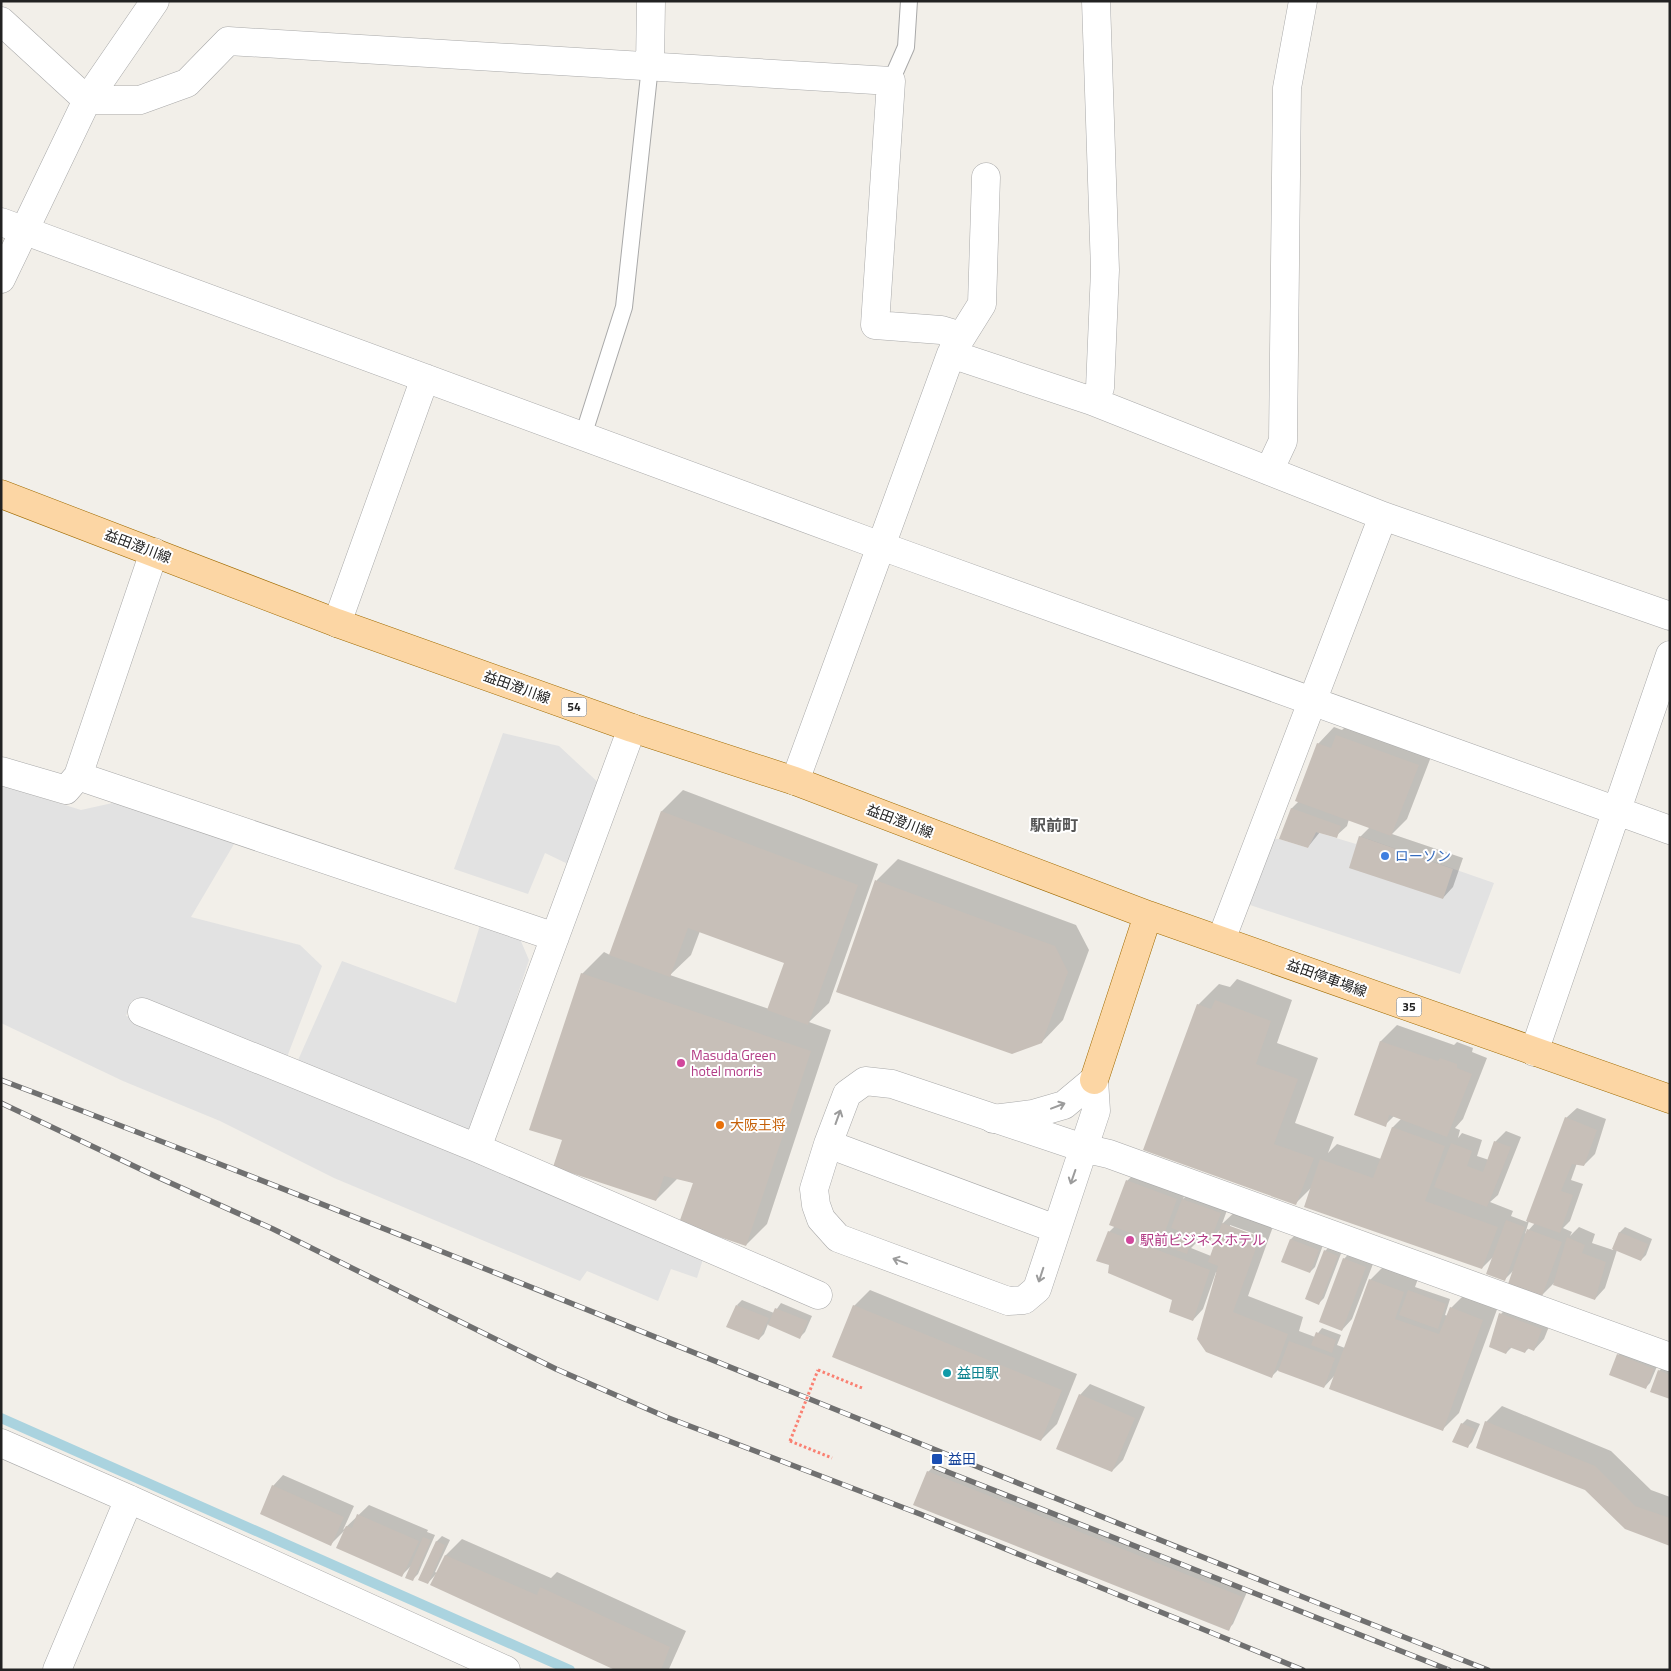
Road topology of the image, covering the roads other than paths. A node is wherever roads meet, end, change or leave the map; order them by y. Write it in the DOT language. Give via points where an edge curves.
graph roads {
  1 [pos="155,1"];
  2 [pos="651,1"];
  3 [pos="909,1"];
  4 [pos="1096,1"];
  5 [pos="1303,1"];
  6 [pos="1,21"];
  7 [pos="650,66"];
  8 [pos="891,81"];
  9 [pos="87,100"];
  10 [pos="986,177"];
  11 [pos="12,226"];
  12 [pos="1,279"];
  13 [pos="956,345"];
  14 [pos="425,378"];
  15 [pos="1092,402"];
  16 [pos="583,436"];
  17 [pos="1269,471"];
  18 [pos="1,494"];
  19 [pos="1383,516"];
  20 [pos="881,546"];
  21 [pos="154,552"];
  22 [pos="1670,616"];
  23 [pos="336,622"];
  24 [pos="1670,655"];
  25 [pos="1312,701"];
  26 [pos="632,728"];
  27 [pos="1,771"];
  28 [pos="78,776"];
  29 [pos="796,781"];
  30 [pos="1617,811"];
  31 [pos="1670,830"];
  32 [pos="1148,915"];
  33 [pos="555,937"];
  34 [pos="1221,940"];
  35 [pos="142,1012"];
  36 [pos="1534,1052"];
  37 [pos="1094,1080"];
  38 [pos="1670,1099"];
  39 [pos="993,1119"];
  40 [pos="828,1144"];
  41 [pos="477,1148"];
  42 [pos="1083,1148"];
  43 [pos="1056,1229"];
  44 [pos="818,1295"];
  45 [pos="1670,1357"];
  46 [pos="1,1443"];
  47 [pos="129,1499"];
  48 [pos="57,1670"];
  49 [pos="506,1670"];
  1 -- 9 [label="street"];
  2 -- 7 [label="street"];
  3 -- 8 [label="lane" via="906,46"];
  4 -- 15 [label="street" via="1105,270 1100,388"];
  5 -- 17 [label="street" via="1287,88 1282,441"];
  6 -- 9 [label="street"];
  7 -- 8 [label="street"];
  7 -- 9 [label="street" via="228,41 187,83 140,100"];
  7 -- 16 [label="lane" via="624,307"];
  8 -- 13 [label="street" via="874,325 942,330"];
  9 -- 11 [label="street"];
  10 -- 13 [label="street" via="982,304"];
  11 -- 12 [label="street"];
  11 -- 14 [label="street"];
  13 -- 15 [label="street"];
  13 -- 20 [label="street"];
  14 -- 16 [label="street"];
  14 -- 23 [label="street"];
  15 -- 17 [label="street"];
  16 -- 20 [label="street"];
  17 -- 19 [label="street"];
  18 -- 21 [label="main road, 益田澄川線 / 54"];
  19 -- 22 [label="street"];
  19 -- 25 [label="street"];
  20 -- 25 [label="street"];
  20 -- 29 [label="street"];
  21 -- 23 [label="main road, 益田澄川線 / 54"];
  21 -- 28 [label="street"];
  23 -- 26 [label="main road, 益田澄川線 / 54"];
  24 -- 30 [label="street"];
  25 -- 30 [label="street"];
  25 -- 34 [label="street"];
  26 -- 29 [label="main road, 益田澄川線 / 54"];
  26 -- 33 [label="street"];
  27 -- 28 [label="street" via="66,790"];
  28 -- 33 [label="street"];
  29 -- 32 [label="main road, 益田澄川線 / 54"];
  30 -- 31 [label="street"];
  30 -- 36 [label="street"];
  32 -- 34 [label="main road, 益田停車場線 / 35"];
  32 -- 37 [label="main road"];
  33 -- 41 [label="street"];
  34 -- 36 [label="main road, 益田停車場線 / 35"];
  35 -- 41 [label="street"];
  36 -- 38 [label="main road, 益田停車場線 / 35"];
  39 -- 37 [label="street, one-way" via="1033,1114 1064,1105"];
  37 -- 42 [label="street" via="1096,1111"];
  40 -- 39 [label="street, one-way" via="847,1094 865,1081 892,1084"];
  39 -- 42 [label="street"];
  40 -- 43 [label="street"];
  43 -- 40 [label="street, one-way" via="1036,1289 1024,1300 1008,1302 838,1238 821,1219 814,1189"];
  41 -- 44 [label="street"];
  42 -- 43 [label="street, one-way"];
  42 -- 45 [label="street" via="1109,1154"];
  46 -- 47 [label="street"];
  47 -- 48 [label="street"];
  47 -- 49 [label="street"];
}
